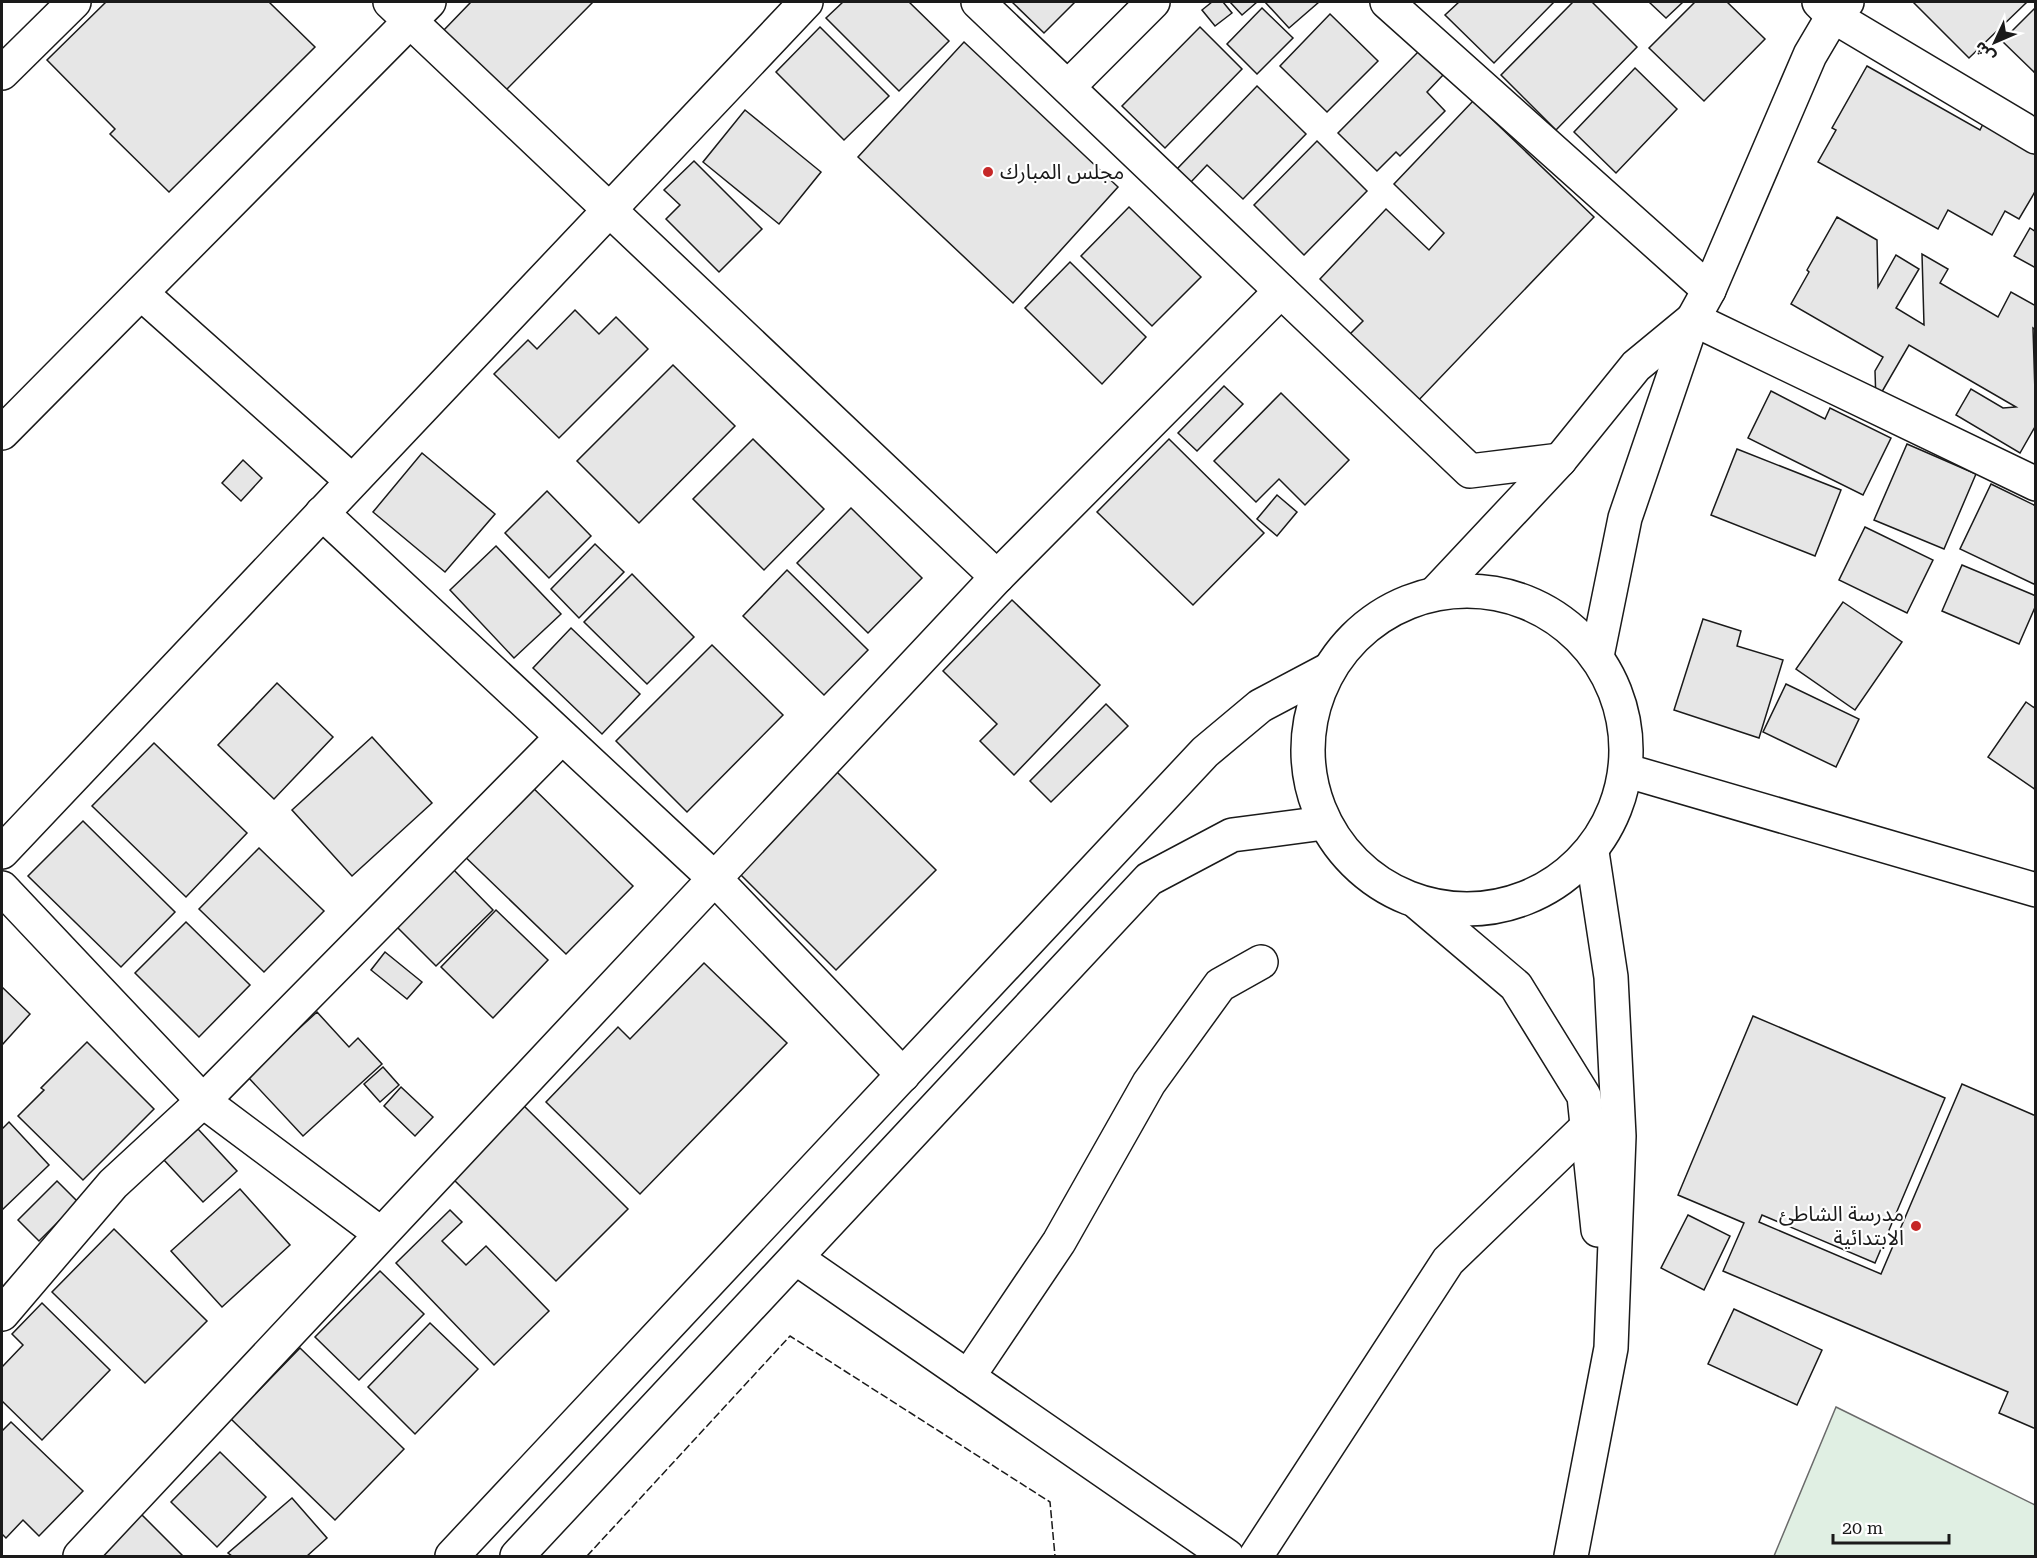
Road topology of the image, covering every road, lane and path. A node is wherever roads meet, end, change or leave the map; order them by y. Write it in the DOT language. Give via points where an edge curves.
graph roads {
  1 [pos="74,2"];
  2 [pos="806,2"];
  3 [pos="978,2"];
  4 [pos="1154,2"];
  5 [pos="1387,2"];
  6 [pos="1833,6"];
  7 [pos="410,8"];
  8 [pos="2,73"];
  9 [pos="1068,87"];
  10 [pos="2036,137"];
  11 [pos="609,209"];
  12 [pos="1709,290"];
  13 [pos="1281,291"];
  14 [pos="141,293"];
  15 [pos="1693,320"];
  16 [pos="2,433"];
  17 [pos="1560,460"];
  18 [pos="352,481"];
  19 [pos="2036,484"];
  20 [pos="322,513"];
  21 [pos="997,577"];
  22 [pos="1437,591"];
  23 [pos="1597,656"];
  24 [pos="1326,671"];
  25 [pos="562,737"];
  26 [pos="1631,772"];
  27 [pos="1324,823"];
  28 [pos="2,852"];
  29 [pos="1592,852"];
  30 [pos="715,879"];
  31 [pos="2,888"];
  32 [pos="2036,890"];
  33 [pos="1418,903"];
  34 [pos="1261,962"];
  35 [pos="903,1075"];
  36 [pos="203,1101"];
  37 [pos="1588,1126"];
  38 [pos="381,1234"];
  39 [pos="796,1258"];
  40 [pos="2,1314"];
  41 [pos="1611,1348"];
  42 [pos="968,1377"];
  43 [pos="80,1557"];
  44 [pos="452,1557"];
  45 [pos="517,1557"];
  46 [pos="1227,1557"];
  47 [pos="1256,1557"];
  48 [pos="1571,1557"];
  1 -- 8 [label="street"];
  2 -- 11 [label="street"];
  3 -- 9 [label="street"];
  4 -- 9 [label="street"];
  5 -- 12 [label="street"];
  6 -- 10 [label="street"];
  6 -- 12 [label="street"];
  7 -- 11 [label="street"];
  7 -- 14 [label="street"];
  9 -- 13 [label="street"];
  11 -- 18 [label="street"];
  11 -- 21 [label="street"];
  12 -- 15 [label="street"];
  13 -- 17 [label="street" via="1470,471"];
  13 -- 21 [label="street"];
  14 -- 16 [label="street"];
  14 -- 18 [label="street"];
  15 -- 17 [label="street" via="1636,366"];
  15 -- 19 [label="street"];
  15 -- 23 [label="street" via="1625,518"];
  17 -- 22 [label="street"];
  18 -- 20 [label="street"];
  20 -- 25 [label="street"];
  20 -- 28 [label="street"];
  21 -- 30 [label="street"];
  22 -- 23 [label="street" via="1496,591 1529,602"];
  22 -- 24 [label="street" via="1390,608 1350,639"];
  23 -- 26 [label="street" via="1624,717"];
  24 -- 27 [label="street" via="1310,713 1305,749"];
  24 -- 35 [label="street" via="1260,706 1205,752"];
  25 -- 30 [label="street"];
  25 -- 36 [label="street"];
  26 -- 29 [label="street"];
  26 -- 32 [label="street"];
  27 -- 33 [label="street" via="1359,870"];
  27 -- 39 [label="street" via="1232,835 1149,879"];
  29 -- 33 [label="street" via="1558,883 1495,909"];
  29 -- 41 [label="street" via="1611,977 1619,1136"];
  30 -- 35 [label="street"];
  30 -- 38 [label="street"];
  31 -- 36 [label="street"];
  33 -- 37 [label="street" via="1516,986 1584,1096"];
  34 -- 42 [label="street" via="1220,985 1149,1083 1059,1242"];
  35 -- 44 [label="street"];
  36 -- 38 [label="street"];
  36 -- 40 [label="street" via="113,1184"];
  37 -- 41 [label="street"];
  37 -- 47 [label="street" via="1448,1261"];
  38 -- 43 [label="street"];
  39 -- 42 [label="street"];
  39 -- 45 [label="street"];
  41 -- 48 [label="street"];
  42 -- 46 [label="street"];
}
